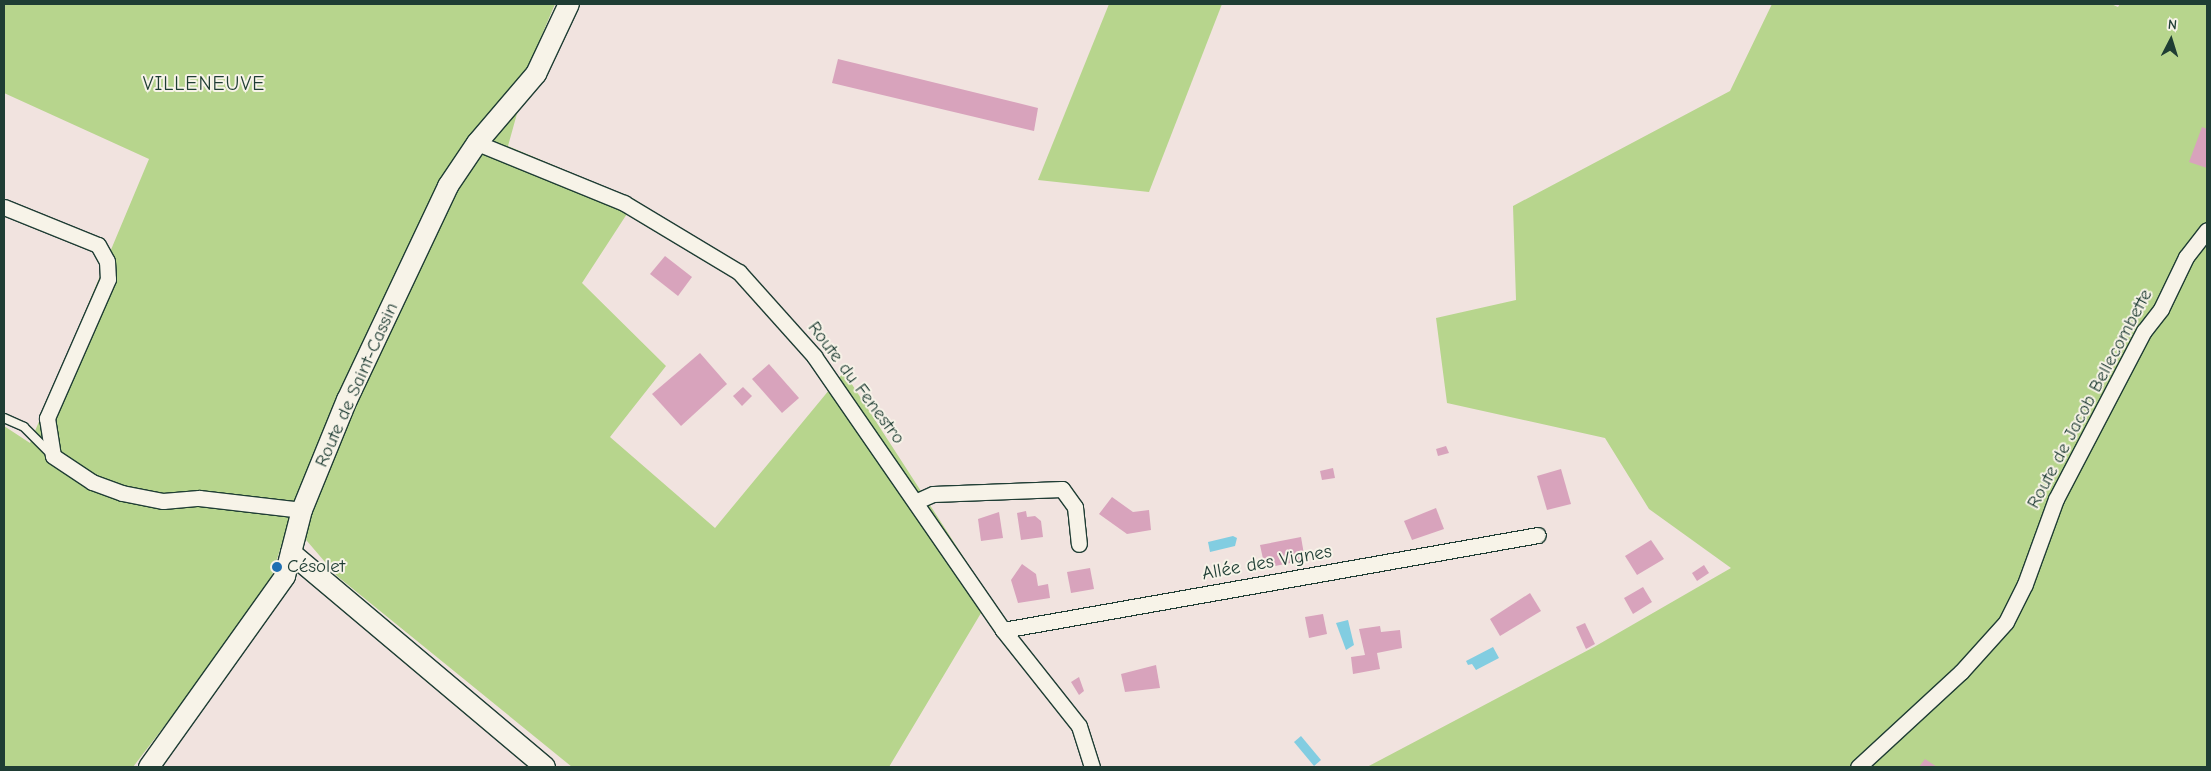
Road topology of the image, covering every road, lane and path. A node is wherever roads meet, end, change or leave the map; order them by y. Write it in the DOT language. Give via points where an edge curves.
graph roads {
  1 [pos="569,4"];
  2 [pos="477,143"];
  3 [pos="4,207"];
  4 [pos="2207,230"];
  5 [pos="4,418"];
  6 [pos="52,456"];
  7 [pos="917,501"];
  8 [pos="302,510"];
  9 [pos="1538,535"];
  10 [pos="1078,544"];
  11 [pos="291,553"];
  12 [pos="1003,630"];
  13 [pos="149,767"];
  14 [pos="545,767"];
  15 [pos="1092,767"];
  16 [pos="1858,767"];
  1 -- 2 [label="street, Route de Saint-Cassin" via="536,74"];
  2 -- 7 [label="street, Route du Fenestro" via="624,203 739,272 814,356"];
  2 -- 8 [label="street, Route de Saint-Cassin" via="448,186 347,400"];
  3 -- 6 [label="street" via="98,245 107,261 108,279 47,418"];
  4 -- 16 [label="street, Route de Jacob Bellecombette" via="2186,257 2161,309 2144,331 2056,499 2025,584 2006,622 1961,672"];
  5 -- 6 [label="lane" via="24,427"];
  6 -- 8 [label="street" via="92,482 122,493 163,501 208,498"];
  7 -- 10 [label="street" via="933,494 1062,489 1075,507"];
  7 -- 12 [label="street, Route du Fenestro"];
  8 -- 11 [label="street, Route de Saint-Cassin"];
  9 -- 12 [label="street, Allée des Vignes"];
  11 -- 13 [label="street, Route de Saint-Cassin" via="285,576"];
  11 -- 14 [label="street"];
  12 -- 15 [label="street, Route du Fenestro" via="1079,726"];
}
